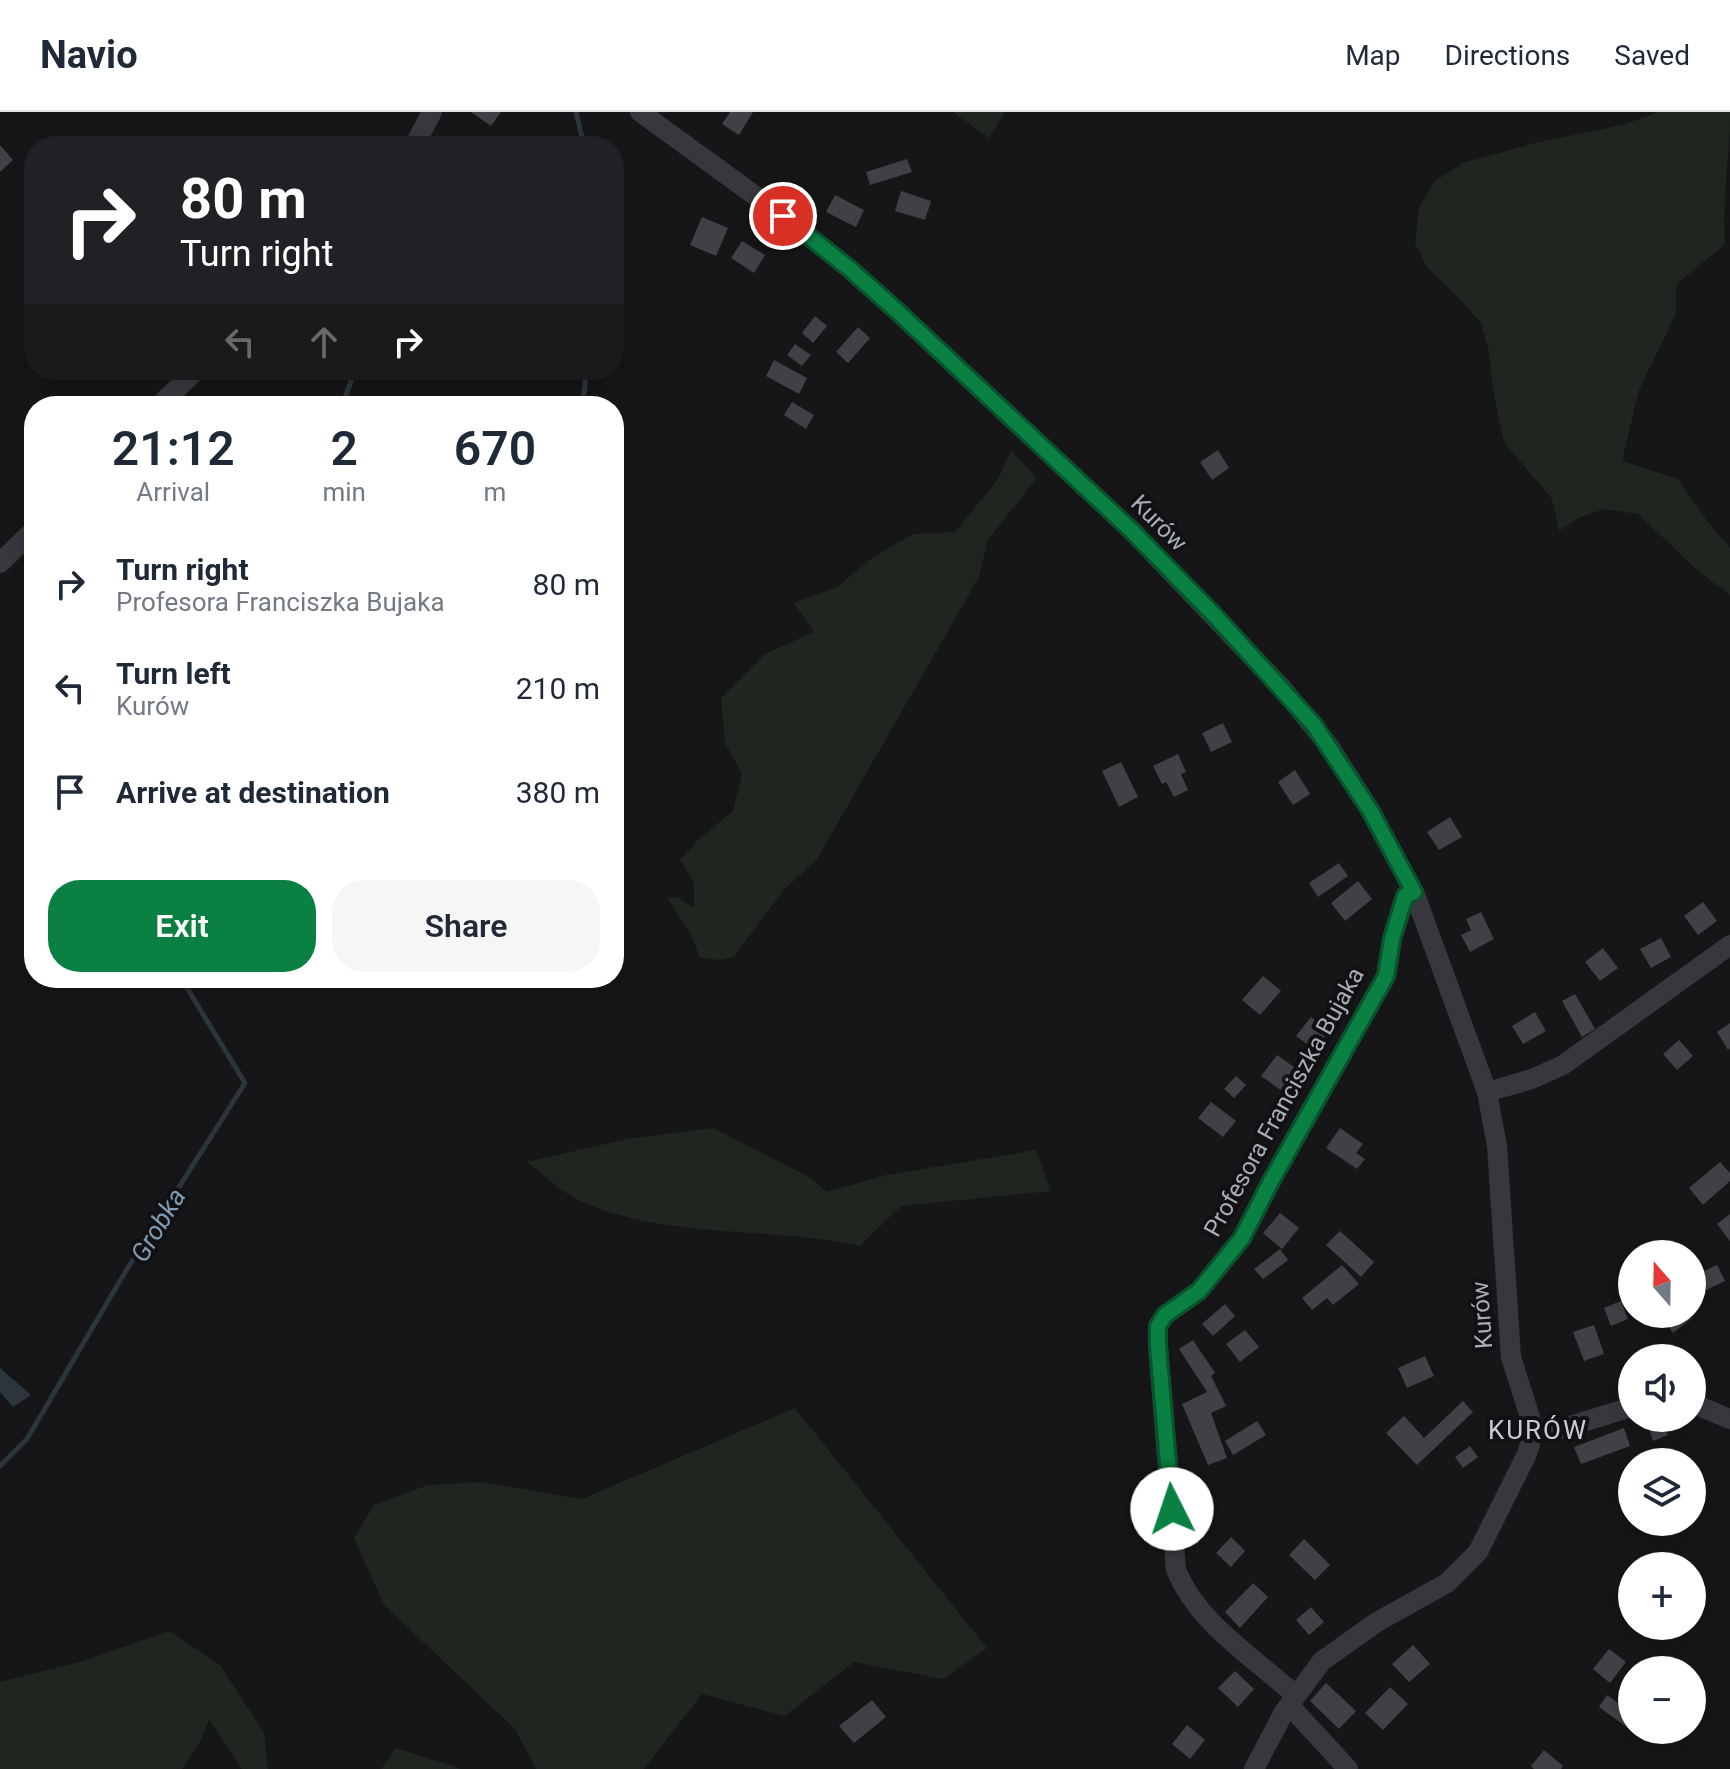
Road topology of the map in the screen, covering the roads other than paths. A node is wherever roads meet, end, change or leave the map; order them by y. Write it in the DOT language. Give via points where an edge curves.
graph roads {
  1 [pos="432,112"];
  2 [pos="640,112"];
  3 [pos="419,136"];
  4 [pos="186,380"];
  5 [pos="169,396"];
  6 [pos="24,540"];
  7 [pos="0,563"];
  8 [pos="1414,892"];
  9 [pos="1730,945"];
  10 [pos="1487,1092"];
  11 [pos="1706,1409"];
  12 [pos="1618,1411"];
  13 [pos="1730,1419"];
  14 [pos="1534,1430"];
  15 [pos="1292,1700"];
  16 [pos="1254,1769"];
  17 [pos="1348,1769"];
  1 -- 3 [label="street"];
  2 -- 8 [label="street, Kurów" via="850,269 1132,531 1314,725 1370,810"];
  4 -- 5 [label="street"];
  6 -- 7 [label="street"];
  8 -- 10 [label="street, Kurów"];
  8 -- 15 [label="street, Profesora Franciszka Bujaka" via="1405,896 1386,976 1242,1238 1199,1291 1158,1326 1176,1570 1216,1627"];
  9 -- 10 [label="street" via="1563,1065"];
  10 -- 14 [label="street, Kurów" via="1498,1160 1511,1357"];
  11 -- 13 [label="street"];
  12 -- 14 [label="street" via="1560,1429"];
  14 -- 15 [label="street" via="1478,1552 1447,1583 1322,1661"];
  15 -- 16 [label="street"];
  15 -- 17 [label="street, Profesora Franciszka Bujaka"];
}
